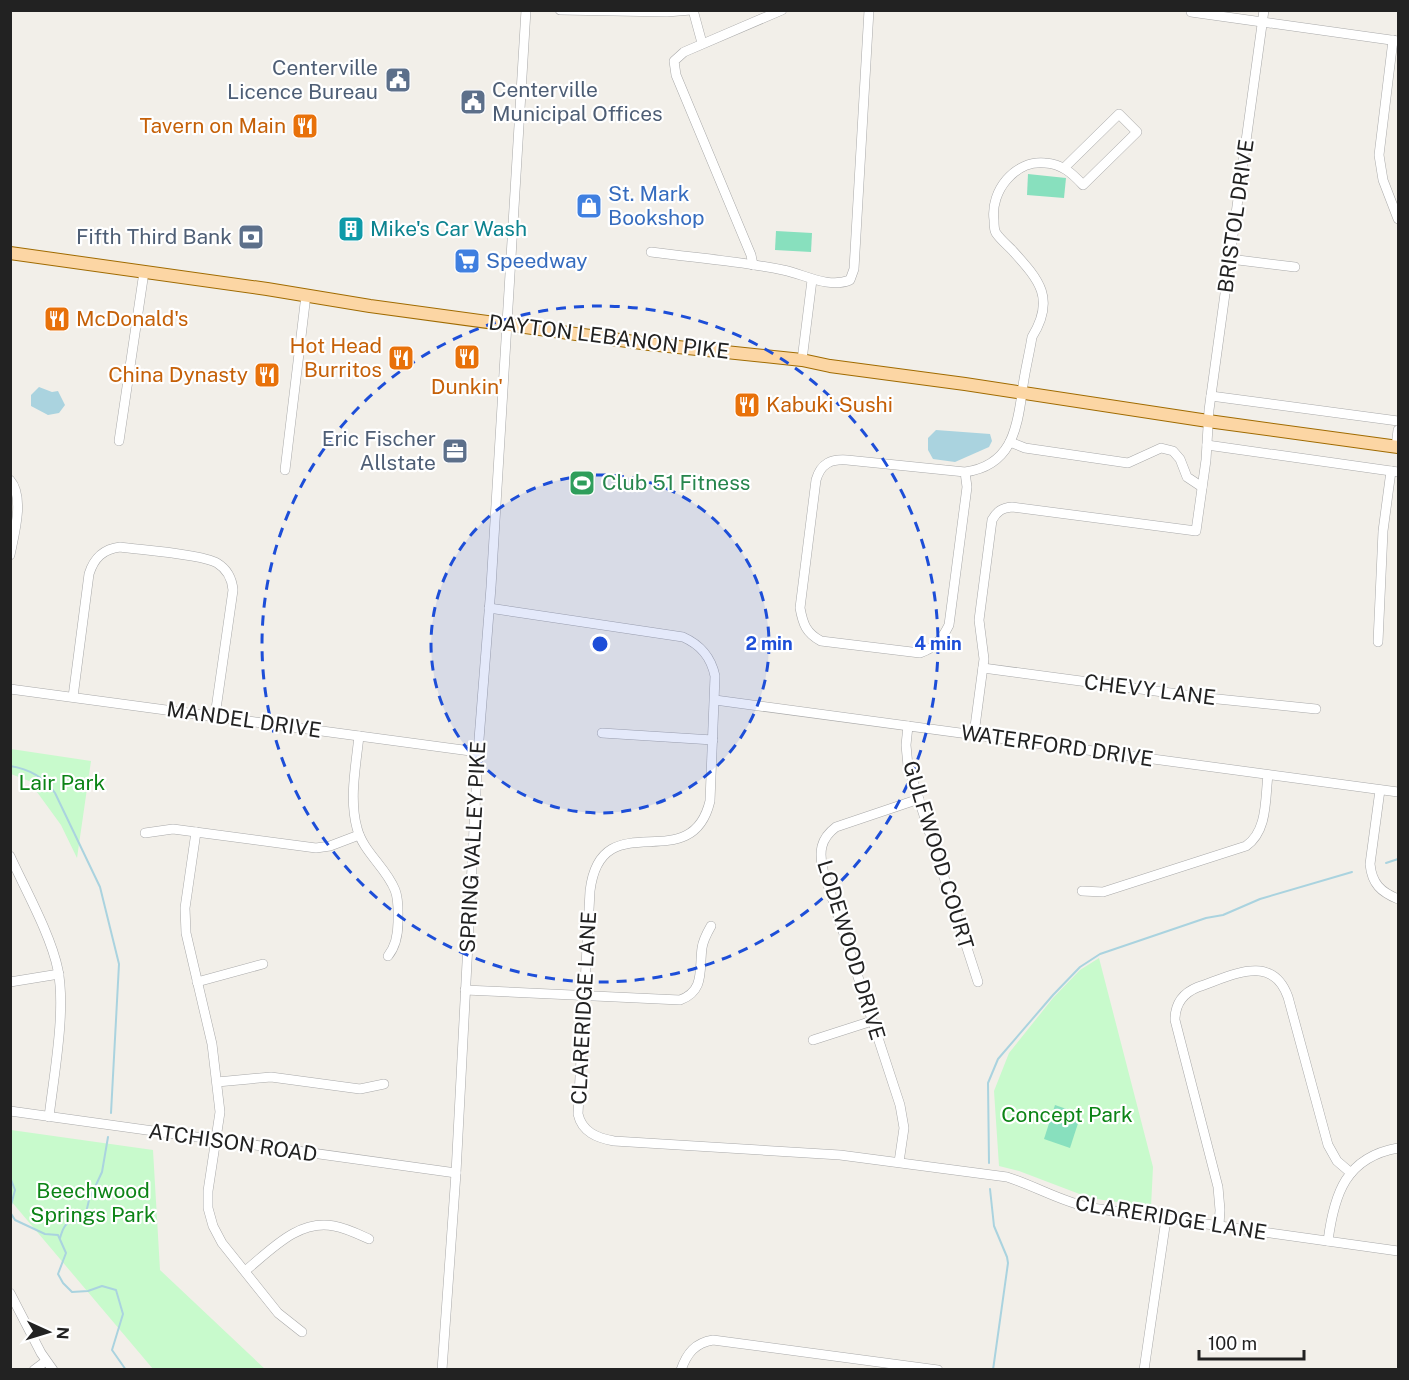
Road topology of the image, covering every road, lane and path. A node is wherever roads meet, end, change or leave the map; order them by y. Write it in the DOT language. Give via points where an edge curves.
graph roads {
  1 [pos="525,10"];
  2 [pos="560,10"];
  3 [pos="692,10"];
  4 [pos="782,10"];
  5 [pos="868,10"];
  6 [pos="1264,10"];
  7 [pos="1191,12"];
  8 [pos="1262,23"];
  9 [pos="1396,40"];
  10 [pos="702,43"];
  11 [pos="1064,168"];
  12 [pos="1398,219"];
  13 [pos="651,252"];
  14 [pos="10,253"];
  15 [pos="1230,259"];
  16 [pos="753,265"];
  17 [pos="1295,267"];
  18 [pos="144,272"];
  19 [pos="812,280"];
  20 [pos="306,295"];
  21 [pos="507,324"];
  22 [pos="802,360"];
  23 [pos="1022,392"];
  24 [pos="1211,396"];
  25 [pos="1208,421"];
  26 [pos="1398,421"];
  27 [pos="1398,430"];
  28 [pos="119,441"];
  29 [pos="1010,442"];
  30 [pos="1207,445"];
  31 [pos="1397,447"];
  32 [pos="285,470"];
  33 [pos="1395,471"];
  34 [pos="965,472"];
  35 [pos="10,480"];
  36 [pos="1202,487"];
  37 [pos="10,555"];
  38 [pos="489,608"];
  39 [pos="1378,642"];
  40 [pos="983,668"];
  41 [pos="10,689"];
  42 [pos="72,697"];
  43 [pos="715,700"];
  44 [pos="1317,710"];
  45 [pos="215,716"];
  46 [pos="908,726"];
  47 [pos="602,734"];
  48 [pos="974,734"];
  49 [pos="359,736"];
  50 [pos="713,740"];
  51 [pos="478,752"];
  52 [pos="1268,775"];
  53 [pos="1380,790"];
  54 [pos="1398,792"];
  55 [pos="919,799"];
  56 [pos="196,832"];
  57 [pos="145,833"];
  58 [pos="359,835"];
  59 [pos="10,856"];
  60 [pos="1082,891"];
  61 [pos="1398,899"];
  62 [pos="711,926"];
  63 [pos="388,956"];
  64 [pos="263,964"];
  65 [pos="59,974"];
  66 [pos="10,982"];
  67 [pos="197,982"];
  68 [pos="978,982"];
  69 [pos="465,990"];
  70 [pos="585,996"];
  71 [pos="872,1021"];
  72 [pos="813,1040"];
  73 [pos="217,1082"];
  74 [pos="384,1084"];
  75 [pos="10,1111"];
  76 [pos="49,1117"];
  77 [pos="217,1140"];
  78 [pos="1398,1148"];
  79 [pos="899,1162"];
  80 [pos="456,1173"];
  81 [pos="1351,1173"];
  82 [pos="1166,1218"];
  83 [pos="1219,1225"];
  84 [pos="369,1239"];
  85 [pos="1328,1241"];
  86 [pos="1398,1251"];
  87 [pos="245,1271"];
  88 [pos="10,1293"];
  89 [pos="302,1332"];
  90 [pos="46,1361"];
  91 [pos="34,1370"];
  92 [pos="53,1370"];
  93 [pos="442,1370"];
  94 [pos="681,1370"];
  95 [pos="938,1370"];
  96 [pos="1144,1370"];
  1 -- 21 [label="street, SPRING VALLEY PIKE"];
  2 -- 3 [label="street"];
  3 -- 10 [label="street"];
  4 -- 10 [label="street"];
  5 -- 19 [label="street" via="854,269 847,282"];
  6 -- 8 [label="street, BRISTOL DRIVE"];
  7 -- 8 [label="street"];
  8 -- 9 [label="street"];
  8 -- 15 [label="street, BRISTOL DRIVE"];
  9 -- 12 [label="street" via="1379,155 1383,180"];
  10 -- 16 [label="street" via="677,57 674,67"];
  11 -- 11 [label="street" via="1083,185 1137,132 1119,114"];
  11 -- 23 [label="street" via="1053,163 1032,163 1005,182 996,197 995,232 1029,269 1044,294 1043,317 1032,338"];
  13 -- 16 [label="street"];
  14 -- 18 [label="main road, DAYTON LEBANON PIKE"];
  15 -- 17 [label="street"];
  15 -- 24 [label="street, BRISTOL DRIVE"];
  16 -- 19 [label="street" via="786,270"];
  18 -- 20 [label="main road, DAYTON LEBANON PIKE"];
  18 -- 28 [label="street"];
  19 -- 22 [label="street"];
  20 -- 21 [label="main road, DAYTON LEBANON PIKE"];
  20 -- 32 [label="street"];
  21 -- 22 [label="main road, DAYTON LEBANON PIKE" via="649,345"];
  21 -- 38 [label="street, SPRING VALLEY PIKE"];
  22 -- 23 [label="main road, DAYTON LEBANON PIKE"];
  23 -- 25 [label="main road, DAYTON LEBANON PIKE"];
  23 -- 29 [label="street" via="1018,424"];
  24 -- 25 [label="street, BRISTOL DRIVE"];
  24 -- 26 [label="street"];
  25 -- 30 [label="street, BRISTOL DRIVE"];
  25 -- 31 [label="main road, DAYTON LEBANON PIKE"];
  27 -- 31 [label="street"];
  29 -- 34 [label="street" via="992,463"];
  29 -- 36 [label="street" via="1025,448 1128,463 1161,448 1173,451 1187,477"];
  30 -- 33 [label="street"];
  30 -- 36 [label="street, BRISTOL DRIVE"];
  33 -- 39 [label="street" via="1383,531"];
  34 -- 34 [label="street" via="847,459 831,460 822,466 816,480 800,608 810,635 821,641 920,653 943,637 949,625 967,487"];
  35 -- 37 [label="street" via="18,497"];
  36 -- 40 [label="street, BRISTOL DRIVE" via="1196,531 1012,507 997,512 992,520 979,620"];
  38 -- 43 [label="street, CLARERIDGE LANE" via="683,637 699,647 710,661 715,676"];
  38 -- 51 [label="street, SPRING VALLEY PIKE"];
  40 -- 44 [label="street, CHEVY LANE"];
  40 -- 48 [label="street"];
  41 -- 42 [label="street, MANDEL DRIVE"];
  42 -- 45 [label="street, MANDEL DRIVE"];
  42 -- 45 [label="street" via="89,574 98,556 120,547 211,560 228,574 232,584"];
  43 -- 46 [label="street, WATERFORD DRIVE"];
  43 -- 50 [label="street, CLARERIDGE LANE"];
  45 -- 49 [label="street, MANDEL DRIVE"];
  46 -- 48 [label="street, WATERFORD DRIVE"];
  46 -- 55 [label="street, GULFWOOD COURT" via="906,754"];
  47 -- 50 [label="street"];
  48 -- 52 [label="street, WATERFORD DRIVE"];
  49 -- 51 [label="street, MANDEL DRIVE"];
  49 -- 58 [label="street" via="354,804"];
  50 -- 70 [label="street, CLARERIDGE LANE" via="710,801 699,826 679,840 622,843 597,864 590,891"];
  51 -- 69 [label="street, SPRING VALLEY PIKE"];
  52 -- 53 [label="street, WATERFORD DRIVE"];
  52 -- 60 [label="street" via="1262,824 1246,846 1103,892"];
  53 -- 54 [label="street, WATERFORD DRIVE"];
  53 -- 61 [label="street" via="1371,873 1381,891"];
  55 -- 68 [label="street, GULFWOOD COURT"];
  55 -- 71 [label="street, LODEWOOD DRIVE" via="836,827 826,836 820,852"];
  56 -- 57 [label="street" via="163,829"];
  56 -- 58 [label="street" via="316,848"];
  56 -- 67 [label="street" via="185,921"];
  58 -- 63 [label="street" via="397,898 397,938"];
  59 -- 65 [label="street" via="49,941"];
  62 -- 70 [label="street" via="702,947 700,977 689,997 672,1001"];
  64 -- 67 [label="street"];
  65 -- 66 [label="street"];
  65 -- 76 [label="street" via="59,1024"];
  67 -- 73 [label="street"];
  69 -- 70 [label="street"];
  69 -- 80 [label="street, SPRING VALLEY PIKE"];
  70 -- 79 [label="street, CLARERIDGE LANE" via="578,1114 583,1126 596,1136 614,1141 784,1150"];
  71 -- 72 [label="street"];
  71 -- 79 [label="street, LODEWOOD DRIVE" via="902,1116"];
  73 -- 74 [label="street" via="271,1077 360,1089"];
  73 -- 77 [label="street"];
  75 -- 76 [label="street, ATCHISON ROAD"];
  76 -- 77 [label="street, ATCHISON ROAD"];
  77 -- 80 [label="street, ATCHISON ROAD"];
  77 -- 87 [label="street" via="208,1208 222,1243"];
  78 -- 81 [label="street" via="1371,1158"];
  79 -- 82 [label="street, CLARERIDGE LANE" via="1006,1178 1076,1205"];
  80 -- 93 [label="street, SPRING VALLEY PIKE"];
  81 -- 83 [label="street" via="1337,1161 1328,1144 1288,997 1279,980 1254,970 1190,990 1179,1001 1174,1020 1218,1187"];
  81 -- 85 [label="street" via="1334,1204"];
  82 -- 83 [label="street, CLARERIDGE LANE"];
  82 -- 96 [label="street"];
  83 -- 85 [label="street, CLARERIDGE LANE"];
  84 -- 87 [label="street" via="334,1226 303,1228"];
  85 -- 86 [label="street, CLARERIDGE LANE"];
  87 -- 89 [label="street" via="278,1313"];
  88 -- 90 [label="street"];
  90 -- 91 [label="street"];
  90 -- 92 [label="street"];
  94 -- 95 [label="street" via="693,1348 713,1340"];
}
